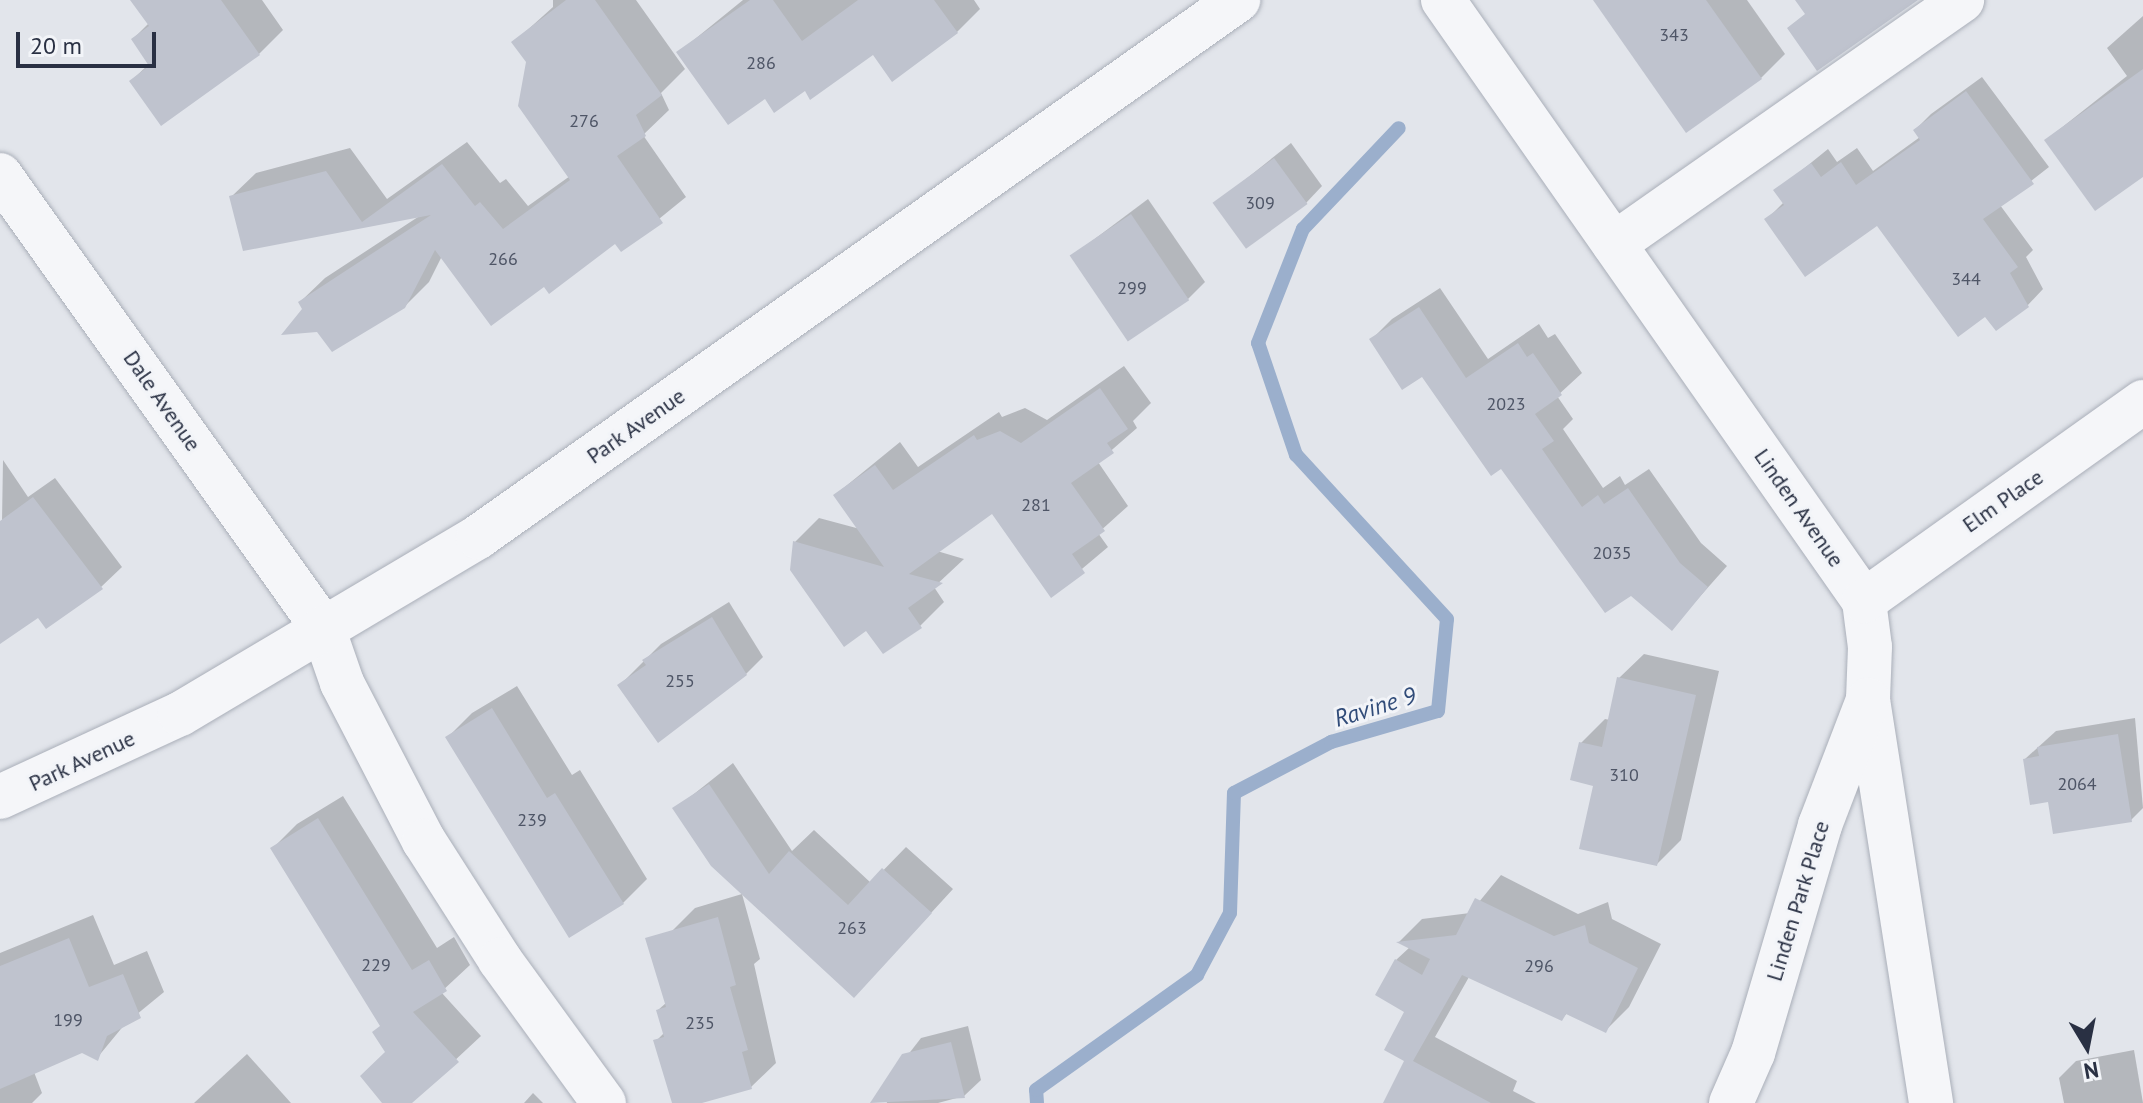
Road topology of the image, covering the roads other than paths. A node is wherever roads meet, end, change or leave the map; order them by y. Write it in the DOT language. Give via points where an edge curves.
graph roads {
  1 [pos="1238,0"];
  2 [pos="1443,0"];
  3 [pos="1962,0"];
  4 [pos="0,175"];
  5 [pos="1614,244"];
  6 [pos="2143,402"];
  7 [pos="1864,601"];
  8 [pos="323,628"];
  9 [pos="1868,700"];
  10 [pos="0,797"];
  11 [pos="604,1103"];
  12 [pos="1731,1103"];
  13 [pos="1931,1103"];
  1 -- 8 [label="street, Park Avenue" via="478,537"];
  2 -- 5 [label="street, Linden Avenue"];
  3 -- 5 [label="street"];
  4 -- 8 [label="street, Dale Avenue"];
  5 -- 7 [label="street, Linden Avenue"];
  6 -- 7 [label="street, Elm Place"];
  7 -- 9 [label="street, Linden Avenue" via="1870,647"];
  8 -- 10 [label="street, Park Avenue" via="180,714"];
  8 -- 11 [label="street, Dale Avenue" via="345,689 424,841 500,960"];
  9 -- 12 [label="street, Linden Park Place" via="1820,825 1753,1053"];
  9 -- 13 [label="street, Linden Avenue"];
}
